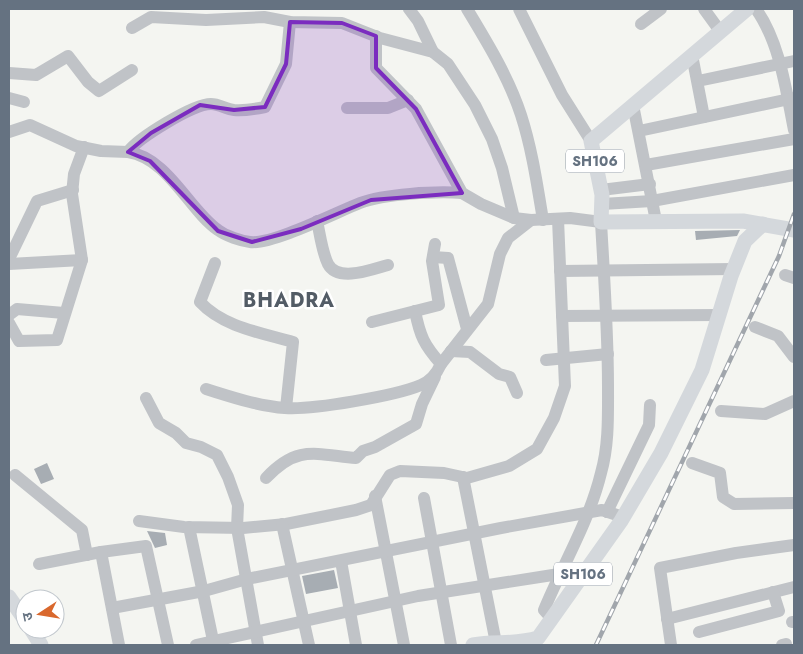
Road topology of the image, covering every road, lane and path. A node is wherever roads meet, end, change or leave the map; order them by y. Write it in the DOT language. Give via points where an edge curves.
graph roads {
  1 [pos="409,9"];
  2 [pos="467,9"];
  3 [pos="519,9"];
  4 [pos="661,9"];
  5 [pos="704,9"];
  6 [pos="747,9"];
  7 [pos="756,9"];
  8 [pos="235,13"];
  9 [pos="290,22"];
  10 [pos="641,24"];
  11 [pos="132,28"];
  12 [pos="720,31"];
  13 [pos="376,36"];
  14 [pos="433,52"];
  15 [pos="692,55"];
  16 [pos="794,61"];
  17 [pos="780,64"];
  18 [pos="132,70"];
  19 [pos="9,73"];
  20 [pos="698,81"];
  21 [pos="9,98"];
  22 [pos="791,99"];
  23 [pos="408,100"];
  24 [pos="24,102"];
  25 [pos="633,105"];
  26 [pos="347,108"];
  27 [pos="704,117"];
  28 [pos="794,130"];
  29 [pos="639,131"];
  30 [pos="9,132"];
  31 [pos="794,138"];
  32 [pos="591,142"];
  33 [pos="84,147"];
  34 [pos="128,152"];
  35 [pos="646,165"];
  36 [pos="794,175"];
  37 [pos="650,184"];
  38 [pos="73,190"];
  39 [pos="462,193"];
  40 [pos="601,197"];
  41 [pos="652,201"];
  42 [pos="514,218"];
  43 [pos="558,219"];
  44 [pos="537,220"];
  45 [pos="317,221"];
  46 [pos="656,221"];
  47 [pos="601,222"];
  48 [pos="764,224"];
  49 [pos="15,230"];
  50 [pos="794,230"];
  51 [pos="435,244"];
  52 [pos="433,257"];
  53 [pos="9,259"];
  54 [pos="82,260"];
  55 [pos="215,262"];
  56 [pos="9,264"];
  57 [pos="388,265"];
  58 [pos="604,270"];
  59 [pos="734,270"];
  60 [pos="560,271"];
  61 [pos="415,311"];
  62 [pos="64,313"];
  63 [pos="606,314"];
  64 [pos="9,315"];
  65 [pos="719,315"];
  66 [pos="562,316"];
  67 [pos="372,322"];
  68 [pos="9,323"];
  69 [pos="755,328"];
  70 [pos="467,329"];
  71 [pos="450,351"];
  72 [pos="608,354"];
  73 [pos="565,357"];
  74 [pos="794,357"];
  75 [pos="546,360"];
  76 [pos="439,369"];
  77 [pos="206,389"];
  78 [pos="517,393"];
  79 [pos="146,398"];
  80 [pos="794,403"];
  81 [pos="650,405"];
  82 [pos="286,408"];
  83 [pos="721,411"];
  84 [pos="692,463"];
  85 [pos="15,475"];
  86 [pos="463,477"];
  87 [pos="266,478"];
  88 [pos="375,496"];
  89 [pos="424,498"];
  90 [pos="794,503"];
  91 [pos="589,512"];
  92 [pos="607,512"];
  93 [pos="623,517"];
  94 [pos="139,521"];
  95 [pos="282,524"];
  96 [pos="189,527"];
  97 [pos="237,528"];
  98 [pos="474,534"];
  99 [pos="430,542"];
  100 [pos="794,545"];
  101 [pos="101,552"];
  102 [pos="386,552"];
  103 [pos="87,555"];
  104 [pos="341,561"];
  105 [pos="39,564"];
  106 [pos="291,571"];
  107 [pos="559,574"];
  108 [pos="247,580"];
  109 [pos="578,582"];
  110 [pos="484,586"];
  111 [pos="794,587"];
  112 [pos="204,591"];
  113 [pos="773,592"];
  114 [pos="440,593"];
  115 [pos="158,598"];
  116 [pos="395,601"];
  117 [pos="112,608"];
  118 [pos="351,611"];
  119 [pos="552,619"];
  120 [pos="667,619"];
  121 [pos="303,621"];
  122 [pos="256,631"];
  123 [pos="699,632"];
  124 [pos="213,643"];
  125 [pos="496,643"];
  126 [pos="120,645"];
  127 [pos="168,645"];
  128 [pos="196,645"];
  129 [pos="258,645"];
  130 [pos="309,645"];
  131 [pos="356,645"];
  132 [pos="404,645"];
  133 [pos="451,645"];
  134 [pos="473,645"];
  135 [pos="671,645"];
  1 -- 14 [label="street"];
  2 -- 44 [label="street" via="505,78 520,113 534,165"];
  3 -- 32 [label="street" via="562,96"];
  4 -- 10 [label="street"];
  5 -- 12 [label="street"];
  6 -- 12 [label="main road, SH106"];
  7 -- 17 [label="street" via="764,20"];
  8 -- 9 [label="street"];
  8 -- 11 [label="street" via="206,20 152,17"];
  9 -- 13 [label="street" via="342,23"];
  9 -- 34 [label="street" via="286,64 265,107 234,110 212,104 200,105 151,133"];
  12 -- 15 [label="main road, SH106"];
  13 -- 14 [label="street"];
  13 -- 23 [label="street" via="376,68"];
  14 -- 42 [label="street" via="453,72 492,139"];
  15 -- 20 [label="street"];
  15 -- 25 [label="main road, SH106"];
  16 -- 17 [label="street"];
  17 -- 20 [label="street"];
  17 -- 22 [label="street"];
  18 -- 19 [label="street" via="99,91 68,56 36,75"];
  20 -- 27 [label="street"];
  21 -- 24 [label="street"];
  22 -- 27 [label="street"];
  22 -- 28 [label="street"];
  23 -- 26 [label="street" via="388,108"];
  23 -- 39 [label="street"];
  25 -- 29 [label="street"];
  25 -- 32 [label="main road, SH106"];
  27 -- 29 [label="street"];
  29 -- 35 [label="street"];
  30 -- 33 [label="street" via="37,126"];
  31 -- 35 [label="street"];
  32 -- 40 [label="main road, SH106"];
  33 -- 34 [label="street"];
  33 -- 38 [label="street" via="74,174"];
  34 -- 45 [label="street" via="150,161 218,231 236,238 252,242 301,229"];
  35 -- 37 [label="street"];
  36 -- 41 [label="street"];
  37 -- 40 [label="street"];
  37 -- 41 [label="street"];
  38 -- 49 [label="street" via="37,201"];
  38 -- 54 [label="street"];
  39 -- 42 [label="street"];
  39 -- 45 [label="street" via="425,193 371,200"];
  40 -- 41 [label="street"];
  40 -- 47 [label="main road, SH106"];
  41 -- 46 [label="street"];
  42 -- 44 [label="street"];
  43 -- 44 [label="street"];
  43 -- 47 [label="street"];
  43 -- 60 [label="street"];
  44 -- 70 [label="street" via="508,238 500,254 488,304"];
  45 -- 57 [label="street" via="328,265 337,271 363,272"];
  46 -- 47 [label="main road"];
  46 -- 48 [label="main road"];
  47 -- 58 [label="street"];
  48 -- 50 [label="main road"];
  48 -- 59 [label="main road, SH106" via="745,241"];
  49 -- 53 [label="street"];
  51 -- 52 [label="street"];
  52 -- 61 [label="street" via="439,305"];
  52 -- 70 [label="street" via="448,258"];
  54 -- 56 [label="street"];
  54 -- 62 [label="street"];
  55 -- 82 [label="street" via="200,302 205,308 231,324 293,342"];
  58 -- 59 [label="street"];
  58 -- 60 [label="street"];
  58 -- 63 [label="street"];
  59 -- 65 [label="main road, SH106"];
  60 -- 66 [label="street"];
  61 -- 67 [label="street"];
  61 -- 76 [label="street" via="420,335"];
  62 -- 64 [label="street" via="17,309"];
  62 -- 68 [label="street" via="57,340 19,341"];
  63 -- 65 [label="street"];
  63 -- 66 [label="street"];
  63 -- 72 [label="street"];
  65 -- 93 [label="main road, SH106" via="702,370 661,453"];
  66 -- 73 [label="street"];
  69 -- 74 [label="street" via="778,336"];
  70 -- 71 [label="street"];
  71 -- 76 [label="street"];
  71 -- 78 [label="street" via="470,352 499,374 510,377"];
  72 -- 73 [label="street"];
  72 -- 91 [label="street" via="608,433 602,471"];
  73 -- 75 [label="street"];
  73 -- 86 [label="street" via="565,386 554,418 537,449 509,466"];
  76 -- 82 [label="street" via="421,385 381,396"];
  76 -- 87 [label="street" via="416,424 363,451 356,458 297,454 281,462"];
  77 -- 82 [label="street" via="252,403"];
  79 -- 97 [label="street" via="159,423 186,443 217,455 238,505"];
  80 -- 83 [label="street" via="765,414"];
  81 -- 92 [label="street" via="649,426"];
  84 -- 90 [label="street" via="720,473 723,497 734,504"];
  85 -- 103 [label="street" via="82,530"];
  86 -- 88 [label="street" via="400,471 390,476"];
  86 -- 98 [label="street"];
  88 -- 95 [label="street" via="370,504 356,510"];
  88 -- 102 [label="street"];
  89 -- 99 [label="street"];
  91 -- 92 [label="street"];
  91 -- 98 [label="street"];
  91 -- 107 [label="street"];
  92 -- 93 [label="street"];
  93 -- 109 [label="main road, SH106"];
  94 -- 96 [label="street"];
  95 -- 97 [label="street"];
  95 -- 106 [label="street"];
  96 -- 97 [label="street"];
  96 -- 112 [label="street"];
  97 -- 108 [label="street"];
  98 -- 99 [label="street"];
  98 -- 110 [label="street"];
  99 -- 102 [label="street"];
  99 -- 114 [label="street"];
  100 -- 120 [label="street" via="660,568"];
  101 -- 103 [label="street"];
  101 -- 115 [label="street" via="146,546"];
  101 -- 117 [label="street"];
  102 -- 104 [label="street"];
  102 -- 116 [label="street"];
  103 -- 105 [label="street"];
  104 -- 106 [label="street"];
  104 -- 118 [label="street"];
  106 -- 108 [label="street"];
  106 -- 121 [label="street"];
  107 -- 109 [label="street"];
  107 -- 110 [label="street"];
  107 -- 119 [label="street" via="544,610"];
  108 -- 112 [label="street"];
  108 -- 122 [label="street"];
  109 -- 119 [label="main road, SH106"];
  110 -- 114 [label="street"];
  110 -- 125 [label="street"];
  111 -- 113 [label="street"];
  112 -- 115 [label="street"];
  112 -- 124 [label="street"];
  113 -- 120 [label="street"];
  113 -- 123 [label="street" via="779,611"];
  114 -- 116 [label="street"];
  114 -- 133 [label="street"];
  115 -- 117 [label="street"];
  115 -- 127 [label="street"];
  116 -- 118 [label="street"];
  116 -- 132 [label="street"];
  117 -- 126 [label="street"];
  118 -- 121 [label="street"];
  118 -- 131 [label="street"];
  119 -- 125 [label="main road, SH106" via="538,638 523,643"];
  120 -- 135 [label="street"];
  121 -- 122 [label="street"];
  121 -- 130 [label="street"];
  122 -- 124 [label="street"];
  122 -- 129 [label="street"];
  124 -- 128 [label="street"];
  125 -- 134 [label="main road, SH106"];
}
